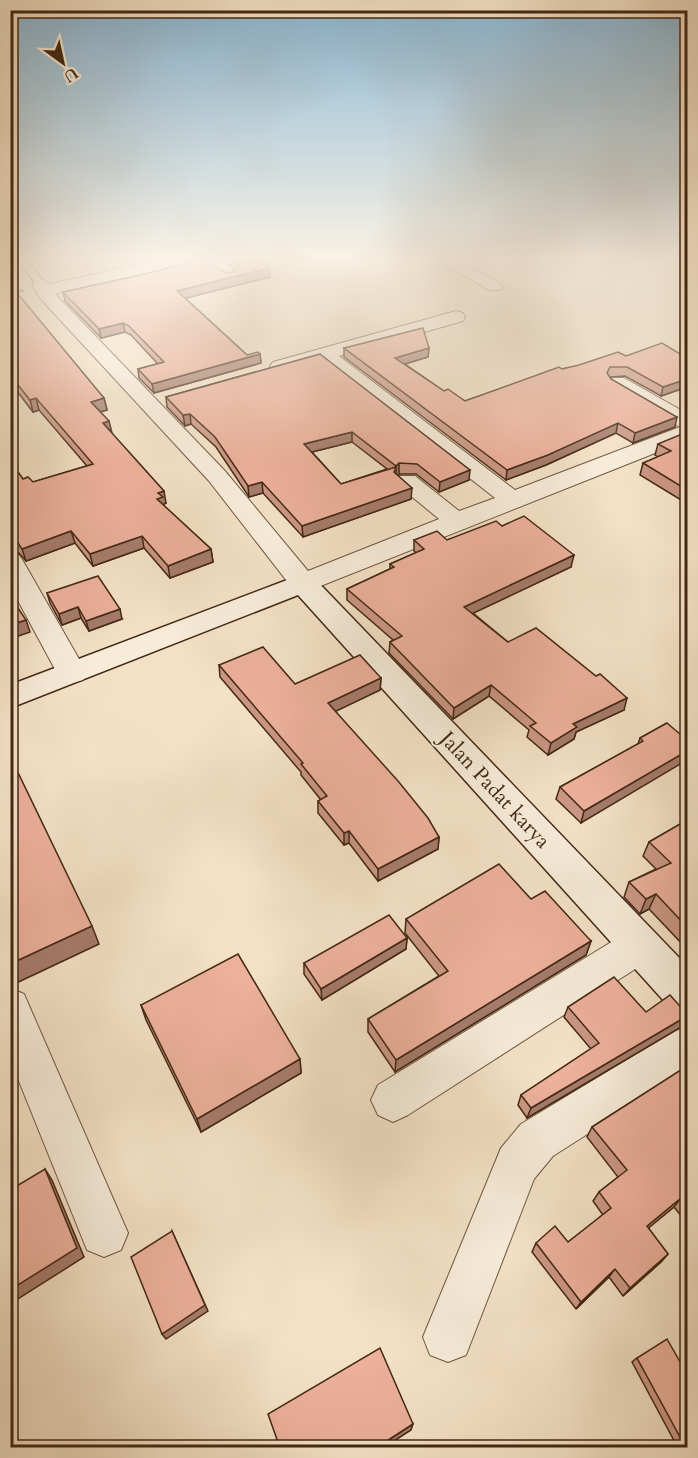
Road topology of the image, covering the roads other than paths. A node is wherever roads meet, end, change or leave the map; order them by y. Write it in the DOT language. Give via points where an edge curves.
graph roads {
  1 [pos="77,326"];
  2 [pos="424,326"];
  3 [pos="324,354"];
  4 [pos="261,372"];
  5 [pos="617,382"];
  6 [pos="171,398"];
  7 [pos="148,404"];
  8 [pos="687,423"];
  9 [pos="687,432"];
  10 [pos="407,481"];
  11 [pos="512,499"];
  12 [pos="456,521"];
  13 [pos="10,561"];
  14 [pos="303,583"];
  15 [pos="72,672"];
  16 [pos="10,696"];
  17 [pos="640,945"];
  18 [pos="687,997"];
  19 [pos="10,1007"];
  20 [pos="687,1046"];
  21 [pos="393,1100"];
  22 [pos="104,1233"];
  23 [pos="448,1337"];
  1 -- 7 [label="street"];
  2 -- 3 [label="street"];
  3 -- 4 [label="street"];
  3 -- 11 [label="street"];
  5 -- 8 [label="street"];
  6 -- 7 [label="street"];
  7 -- 14 [label="street" via="217,476"];
  9 -- 11 [label="street"];
  10 -- 12 [label="street"];
  11 -- 12 [label="street"];
  12 -- 14 [label="street"];
  13 -- 15 [label="street"];
  14 -- 15 [label="main road"];
  14 -- 17 [label="main road, Jalan Padat karya"];
  15 -- 16 [label="main road"];
  17 -- 18 [label="main road, Jalan Padat karya"];
  17 -- 21 [label="street"];
  19 -- 22 [label="street"];
  20 -- 23 [label="street" via="527,1150 517,1164"];
}
